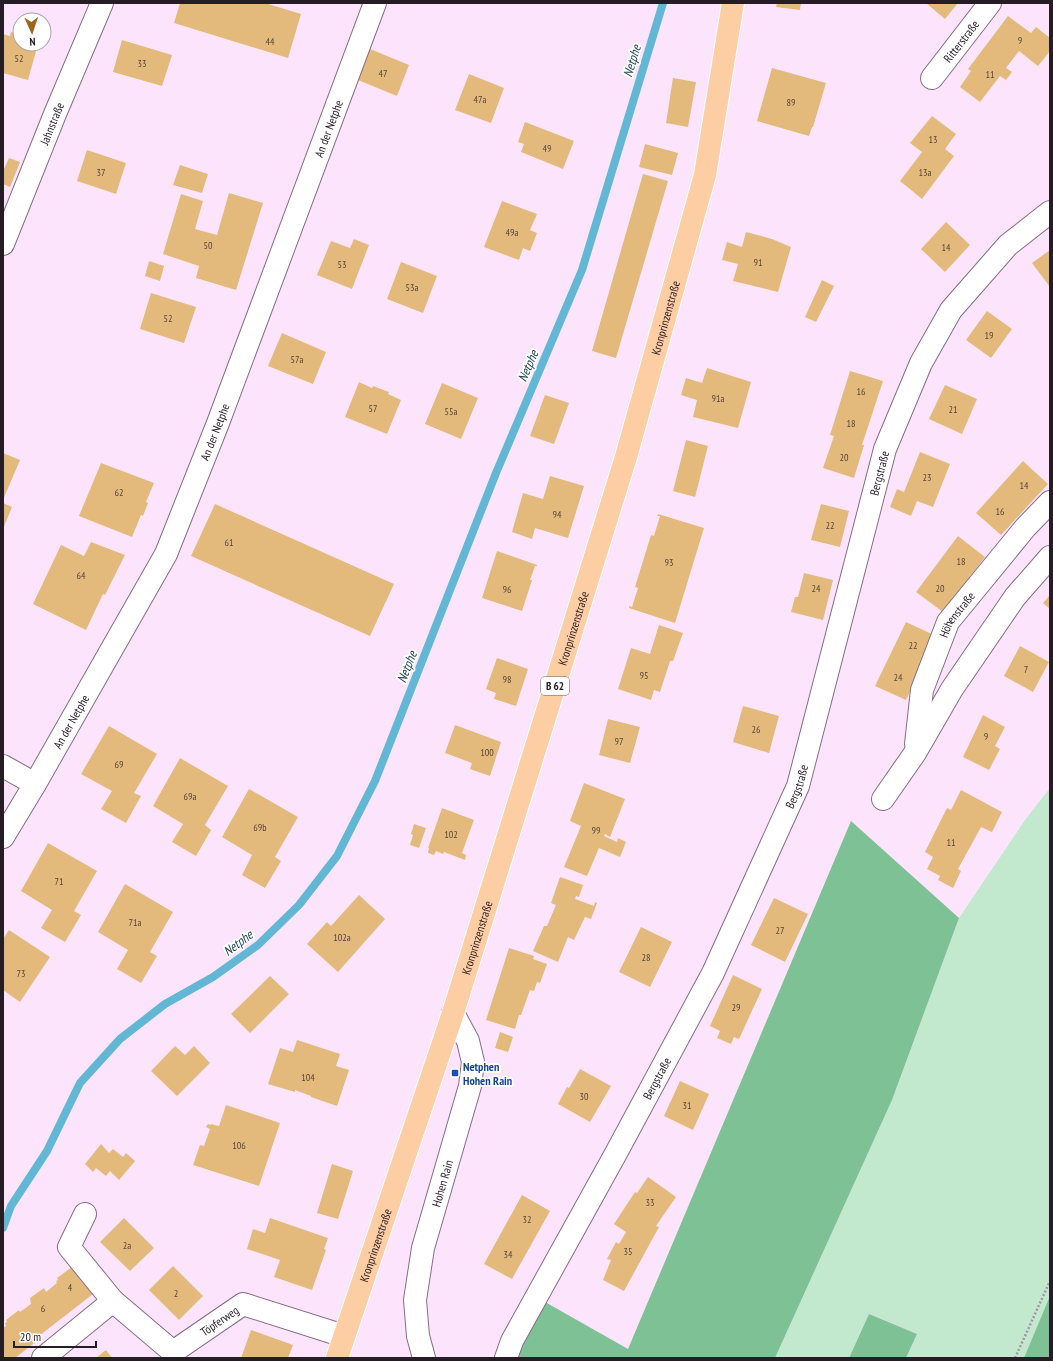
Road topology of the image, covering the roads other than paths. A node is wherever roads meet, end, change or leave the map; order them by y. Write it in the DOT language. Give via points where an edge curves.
graph roads {
  1 [pos="102,3"];
  2 [pos="376,3"];
  3 [pos="733,3"];
  4 [pos="990,3"];
  5 [pos="932,78"];
  6 [pos="1050,212"];
  7 [pos="3,244"];
  8 [pos="1050,502"];
  9 [pos="1050,557"];
  10 [pos="915,753"];
  11 [pos="3,766"];
  12 [pos="35,784"];
  13 [pos="883,798"];
  14 [pos="3,837"];
  15 [pos="453,1013"];
  16 [pos="85,1214"];
  17 [pos="113,1301"];
  18 [pos="344,1336"];
  19 [pos="42,1358"];
  20 [pos="337,1358"];
  21 [pos="424,1358"];
  22 [pos="506,1358"];
  1 -- 7 [label="street, Jahnstraße"];
  2 -- 12 [label="street, An der Netphe" via="166,554"];
  3 -- 15 [label="main road, Kronprinzenstraße / B 62" via="705,175 624,465"];
  4 -- 5 [label="street, Ritterstraße"];
  6 -- 22 [label="street, Bergstraße" via="1008,245 952,310 921,363 885,449 798,786 713,973 512,1341"];
  8 -- 10 [label="street, Höhenstraße" via="1025,528 948,622 922,690"];
  9 -- 10 [label="street, Höhenstraße" via="1015,597 956,682"];
  10 -- 13 [label="street, Höhenstraße"];
  11 -- 12 [label="street"];
  12 -- 14 [label="street, An der Netphe"];
  15 -- 18 [label="main road, Kronprinzenstraße / B 62"];
  15 -- 21 [label="street, Hohen Rain" via="468,1041 473,1062 470,1086 423,1248 415,1300 418,1336"];
  16 -- 17 [label="street, Töpferweg" via="69,1247"];
  17 -- 18 [label="street, Töpferweg" via="173,1352 243,1304"];
  17 -- 19 [label="street"];
  18 -- 20 [label="main road, Kronprinzenstraße / B 62"];
}
